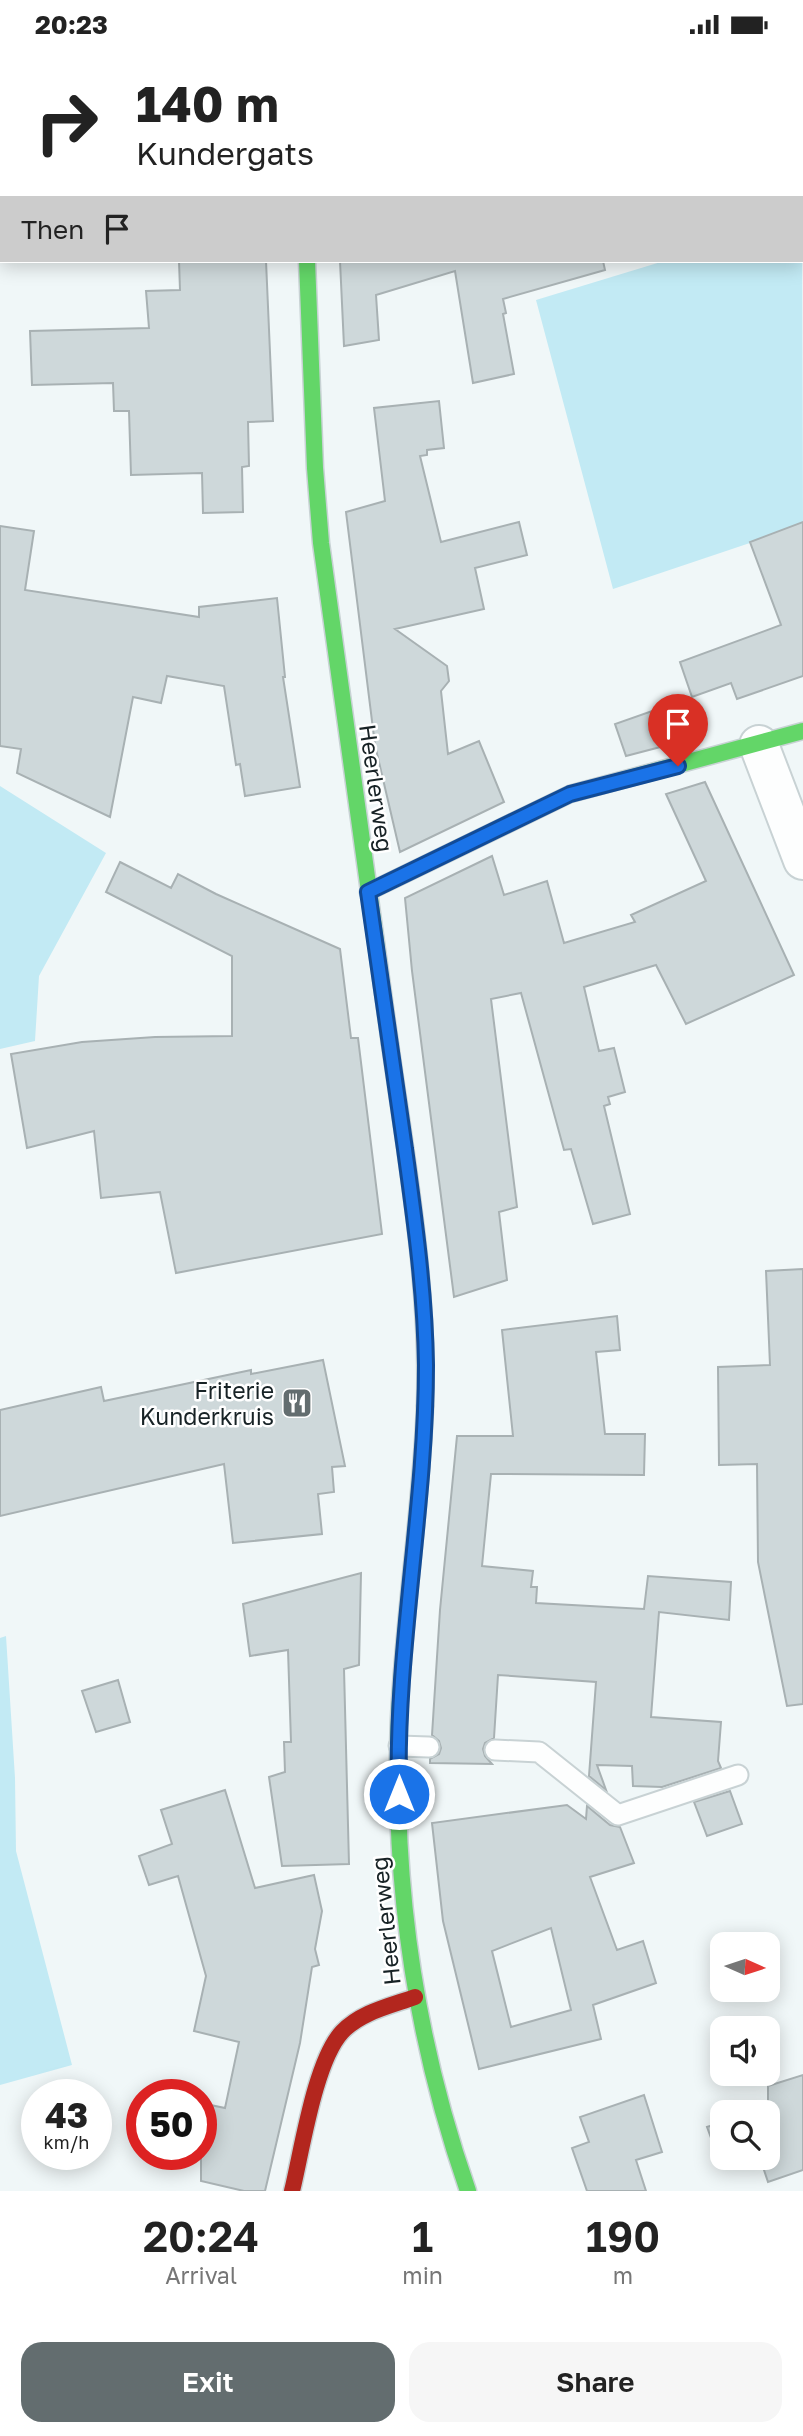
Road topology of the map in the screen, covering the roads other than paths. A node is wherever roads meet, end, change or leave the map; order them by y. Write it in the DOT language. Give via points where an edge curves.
graph roads {
  1 [pos="307,263"];
  2 [pos="803,731"];
  3 [pos="759,745"];
  4 [pos="803,860"];
  5 [pos="368,892"];
  6 [pos="399,1746"];
  7 [pos="429,1747"];
  8 [pos="495,1750"];
  9 [pos="738,1775"];
  10 [pos="415,1997"];
  11 [pos="292,2191"];
  12 [pos="468,2191"];
  1 -- 5 [label="main road, Heerlerweg" via="321,543"];
  2 -- 3 [label="main road"];
  3 -- 4 [label="street"];
  3 -- 5 [label="main road" via="570,794"];
  5 -- 6 [label="main road, Heerlerweg" via="417,1235 425,1331 422,1454"];
  6 -- 7 [label="lane"];
  6 -- 10 [label="main road, Heerlerweg" via="401,1881"];
  8 -- 9 [label="lane" via="539,1752 618,1815"];
  10 -- 11 [label="main road" via="365,2015 343,2031 330,2049"];
  10 -- 12 [label="main road, Heerlerweg" via="444,2123"];
}
